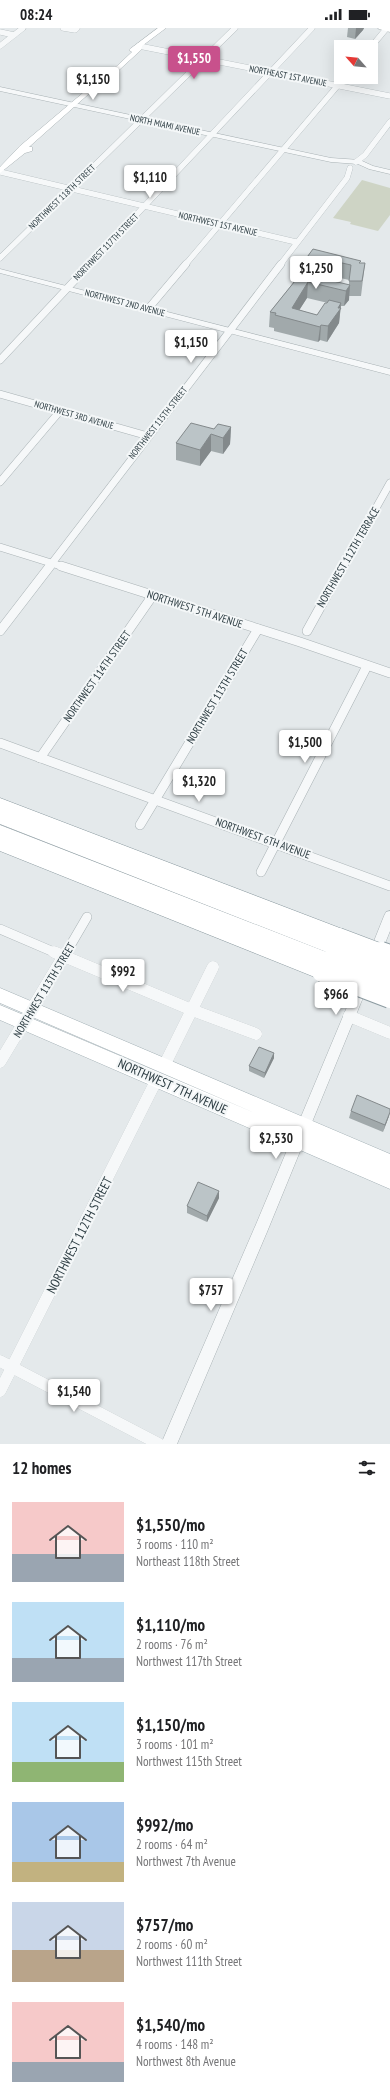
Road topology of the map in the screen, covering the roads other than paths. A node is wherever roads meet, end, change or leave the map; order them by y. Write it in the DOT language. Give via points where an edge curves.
graph roads {
  1 [pos="23,28"];
  2 [pos="63,28"];
  3 [pos="235,28"];
  4 [pos="312,28"];
  5 [pos="76,29"];
  6 [pos="158,29"];
  7 [pos="386,29"];
  8 [pos="0,32"];
  9 [pos="14,35"];
  10 [pos="377,40"];
  11 [pos="0,46"];
  12 [pos="139,46"];
  13 [pos="203,59"];
  14 [pos="270,73"];
  15 [pos="338,86"];
  16 [pos="0,89"];
  17 [pos="390,96"];
  18 [pos="74,105"];
  19 [pos="142,120"];
  20 [pos="390,122"];
  21 [pos="212,134"];
  22 [pos="283,150"];
  23 [pos="357,166"];
  24 [pos="0,172"];
  25 [pos="390,173"];
  26 [pos="72,189"];
  27 [pos="144,207"];
  28 [pos="219,225"];
  29 [pos="296,242"];
  30 [pos="0,258"];
  31 [pos="0,271"];
  32 [pos="67,288"];
  33 [pos="148,309"];
  34 [pos="229,330"];
  35 [pos="0,360"];
  36 [pos="390,372"];
  37 [pos="0,394"];
  38 [pos="60,411"];
  39 [pos="148,436"];
  40 [pos="0,482"];
  41 [pos="390,484"];
  42 [pos="0,546"];
  43 [pos="51,562"];
  44 [pos="153,595"];
  45 [pos="258,629"];
  46 [pos="0,631"];
  47 [pos="307,631"];
  48 [pos="367,666"];
  49 [pos="390,673"];
  50 [pos="0,743"];
  51 [pos="40,758"];
  52 [pos="156,798"];
  53 [pos="0,805"];
  54 [pos="0,817"];
  55 [pos="140,825"];
  56 [pos="0,832"];
  57 [pos="276,843"];
  58 [pos="0,844"];
  59 [pos="261,872"];
  60 [pos="390,886"];
  61 [pos="390,916"];
  62 [pos="86,917"];
  63 [pos="0,929"];
  64 [pos="331,954"];
  65 [pos="390,955"];
  66 [pos="64,956"];
  67 [pos="213,967"];
  68 [pos="390,969"];
  69 [pos="390,985"];
  70 [pos="0,995"];
  71 [pos="390,998"];
  72 [pos="192,1010"];
  73 [pos="0,1012"];
  74 [pos="27,1015"];
  75 [pos="349,1016"];
  76 [pos="390,1033"];
  77 [pos="256,1034"];
  78 [pos="0,1062"];
  79 [pos="161,1073"];
  80 [pos="301,1133"];
  81 [pos="390,1163"];
  82 [pos="390,1180"];
  83 [pos="0,1361"];
  84 [pos="12,1367"];
  85 [pos="0,1391"];
  86 [pos="159,1444"];
  87 [pos="170,1444"];
  1 -- 9 [label="street"];
  2 -- 5 [label="street"];
  3 -- 13 [label="street, NORTHWEST 118TH STREET"];
  4 -- 14 [label="street, NORTHWEST 117TH STREET"];
  6 -- 12 [label="main road"];
  7 -- 10 [label="street"];
  8 -- 9 [label="street"];
  9 -- 11 [label="street"];
  12 -- 13 [label="street, NORTHEAST 1ST AVENUE"];
  12 -- 18 [label="main road" via="139,49 115,71"];
  13 -- 14 [label="street, NORTHEAST 1ST AVENUE"];
  13 -- 19 [label="street, NORTHWEST 118TH STREET"];
  14 -- 15 [label="street, NORTHEAST 1ST AVENUE"];
  14 -- 21 [label="street, NORTHWEST 117TH STREET"];
  15 -- 17 [label="street, NORTHEAST 1ST AVENUE"];
  15 -- 22 [label="street"];
  16 -- 18 [label="street, NORTH MIAMI AVENUE"];
  18 -- 19 [label="street, NORTH MIAMI AVENUE"];
  18 -- 24 [label="main road" via="52,124 52,128 35,144 22,151"];
  19 -- 21 [label="street, NORTH MIAMI AVENUE"];
  19 -- 26 [label="street, NORTHWEST 118TH STREET"];
  20 -- 23 [label="street"];
  21 -- 22 [label="street, NORTH MIAMI AVENUE"];
  21 -- 27 [label="street, NORTHWEST 117TH STREET"];
  22 -- 23 [label="street, NORTH MIAMI AVENUE"];
  22 -- 28 [label="street"];
  23 -- 25 [label="street, NORTH MIAMI AVENUE"];
  23 -- 29 [label="street, NORTHWEST 115TH STREET"];
  24 -- 26 [label="street, NORTHWEST 1ST AVENUE"];
  26 -- 27 [label="street, NORTHWEST 1ST AVENUE"];
  26 -- 30 [label="street, NORTHWEST 118TH STREET"];
  27 -- 28 [label="street, NORTHWEST 1ST AVENUE"];
  27 -- 32 [label="street, NORTHWEST 117TH STREET"];
  28 -- 29 [label="street, NORTHWEST 1ST AVENUE"];
  28 -- 33 [label="street"];
  29 -- 34 [label="street, NORTHWEST 115TH STREET"];
  31 -- 32 [label="street, NORTHWEST 2ND AVENUE"];
  32 -- 33 [label="street, NORTHWEST 2ND AVENUE"];
  32 -- 35 [label="street, NORTHWEST 117TH STREET"];
  33 -- 34 [label="street, NORTHWEST 2ND AVENUE"];
  34 -- 36 [label="street, NORTHWEST 2ND AVENUE"];
  34 -- 39 [label="street, NORTHWEST 115TH STREET"];
  37 -- 38 [label="street, NORTHWEST 3RD AVENUE"];
  38 -- 39 [label="street, NORTHWEST 3RD AVENUE"];
  38 -- 40 [label="street"];
  39 -- 43 [label="street, NORTHWEST 115TH STREET"];
  41 -- 47 [label="street, NORTHWEST 112TH TERRACE"];
  42 -- 43 [label="street, NORTHWEST 5TH AVENUE"];
  43 -- 44 [label="street, NORTHWEST 5TH AVENUE"];
  43 -- 46 [label="street, NORTHWEST 115TH STREET"];
  44 -- 45 [label="street, NORTHWEST 5TH AVENUE"];
  44 -- 51 [label="street, NORTHWEST 114TH STREET"];
  45 -- 48 [label="street, NORTHWEST 5TH AVENUE" via="336,653"];
  45 -- 52 [label="street, NORTHWEST 113TH STREET"];
  48 -- 49 [label="street, NORTHWEST 5TH AVENUE"];
  48 -- 57 [label="street"];
  50 -- 51 [label="street, NORTHWEST 6TH AVENUE"];
  51 -- 52 [label="street, NORTHWEST 6TH AVENUE"];
  52 -- 55 [label="street, NORTHWEST 113TH STREET"];
  52 -- 57 [label="street, NORTHWEST 6TH AVENUE"];
  53 -- 64 [label="highway"];
  54 -- 64 [label="highway"];
  56 -- 64 [label="highway"];
  57 -- 59 [label="street"];
  57 -- 60 [label="street, NORTHWEST 6TH AVENUE"];
  58 -- 64 [label="highway"];
  61 -- 75 [label="street"];
  62 -- 66 [label="street, NORTHWEST 113TH STREET"];
  63 -- 66 [label="street"];
  64 -- 65 [label="highway, bridge"];
  64 -- 68 [label="highway, bridge"];
  64 -- 69 [label="highway, bridge"];
  64 -- 71 [label="highway, bridge"];
  66 -- 72 [label="street"];
  66 -- 74 [label="street, NORTHWEST 113TH STREET"];
  67 -- 72 [label="street, NORTHWEST 112TH STREET"];
  70 -- 74 [label="main road, NORTHWEST 7TH AVENUE"];
  72 -- 77 [label="street"];
  72 -- 79 [label="street, NORTHWEST 112TH STREET"];
  73 -- 74 [label="main road, NORTHWEST 7TH AVENUE"];
  74 -- 78 [label="street, NORTHWEST 113TH STREET"];
  74 -- 79 [label="main road, NORTHWEST 7TH AVENUE"];
  74 -- 79 [label="main road, NORTHWEST 7TH AVENUE" via="94,1052 117,1054"];
  75 -- 76 [label="street"];
  75 -- 80 [label="street"];
  79 -- 80 [label="main road, NORTHWEST 7TH AVENUE"];
  79 -- 84 [label="street, NORTHWEST 112TH STREET"];
  80 -- 81 [label="main road, NORTHWEST 7TH AVENUE"];
  80 -- 82 [label="main road, NORTHWEST 7TH AVENUE"];
  80 -- 87 [label="street"];
  83 -- 84 [label="street"];
  84 -- 85 [label="street, NORTHWEST 112TH STREET"];
  84 -- 86 [label="street"];
}
